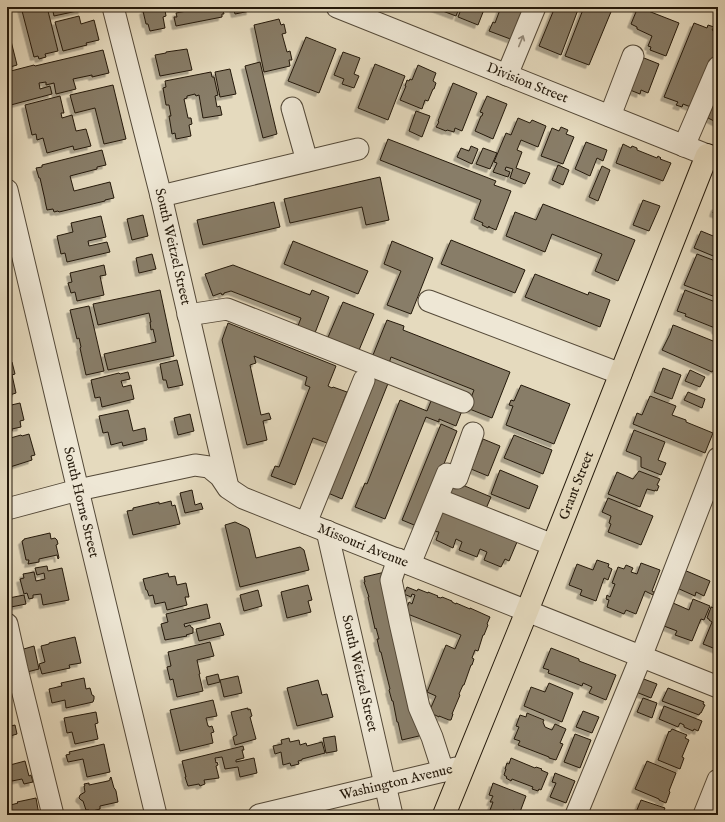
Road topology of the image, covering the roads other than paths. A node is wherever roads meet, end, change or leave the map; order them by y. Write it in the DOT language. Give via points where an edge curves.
graph roads {
  1 [pos="113,7"];
  2 [pos="337,7"];
  3 [pos="535,7"];
  4 [pos="358,11"];
  5 [pos="634,56"];
  6 [pos="718,67"];
  7 [pos="507,75"];
  8 [pos="292,108"];
  9 [pos="610,116"];
  10 [pos="684,146"];
  11 [pos="358,149"];
  12 [pos="713,157"];
  13 [pos="307,161"];
  14 [pos="7,190"];
  15 [pos="161,196"];
  16 [pos="429,301"];
  17 [pos="188,314"];
  18 [pos="621,374"];
  19 [pos="364,380"];
  20 [pos="463,402"];
  21 [pos="473,433"];
  22 [pos="718,458"];
  23 [pos="228,488"];
  24 [pos="78,490"];
  25 [pos="437,499"];
  26 [pos="7,509"];
  27 [pos="306,523"];
  28 [pos="327,531"];
  29 [pos="553,545"];
  30 [pos="404,562"];
  31 [pos="527,611"];
  32 [pos="7,624"];
  33 [pos="641,657"];
  34 [pos="718,687"];
  35 [pos="464,766"];
  36 [pos="443,771"];
  37 [pos="718,780"];
  38 [pos="385,785"];
  39 [pos="53,815"];
  40 [pos="156,815"];
  41 [pos="259,815"];
  42 [pos="392,815"];
  43 [pos="444,815"];
  44 [pos="576,815"];
  45 [pos="704,815"];
  1 -- 15 [label="street, South Weitzel Street"];
  2 -- 4 [label="street, Division Street"];
  7 -- 3 [label="street, one-way"];
  4 -- 7 [label="street, Division Street"];
  5 -- 9 [label="street"];
  6 -- 10 [label="street"];
  7 -- 9 [label="street, Division Street"];
  8 -- 13 [label="street"];
  9 -- 10 [label="street, Division Street"];
  10 -- 12 [label="street, Division Street"];
  11 -- 13 [label="street"];
  12 -- 18 [label="main road, Grant Street"];
  13 -- 15 [label="street"];
  14 -- 24 [label="street, South Horne Street"];
  15 -- 17 [label="street, South Weitzel Street"];
  16 -- 18 [label="street"];
  17 -- 20 [label="street" via="227,309"];
  17 -- 23 [label="street, South Weitzel Street"];
  18 -- 29 [label="main road, Grant Street"];
  19 -- 27 [label="street"];
  21 -- 25 [label="street" via="457,478 447,474"];
  22 -- 33 [label="street"];
  23 -- 24 [label="street, Missouri Avenue" via="220,476 209,468 195,465"];
  23 -- 27 [label="street, Missouri Avenue" via="243,498"];
  24 -- 26 [label="street, Missouri Avenue"];
  24 -- 40 [label="street, South Horne Street"];
  25 -- 29 [label="street"];
  25 -- 30 [label="street"];
  27 -- 28 [label="street, Missouri Avenue"];
  28 -- 30 [label="street, Missouri Avenue"];
  28 -- 38 [label="street, South Weitzel Street"];
  29 -- 31 [label="main road, Grant Street"];
  30 -- 31 [label="street, Missouri Avenue"];
  30 -- 36 [label="street" via="392,580 400,623 419,707"];
  31 -- 33 [label="street, Missouri Avenue"];
  31 -- 35 [label="main road, Grant Street"];
  32 -- 39 [label="street"];
  33 -- 34 [label="street, Missouri Avenue"];
  33 -- 44 [label="street"];
  35 -- 36 [label="street, Washington Avenue"];
  35 -- 43 [label="main road, Grant Street"];
  36 -- 38 [label="street, Washington Avenue"];
  37 -- 45 [label="street"];
  38 -- 41 [label="street, Washington Avenue"];
  38 -- 42 [label="street, South Weitzel Street"];
}
